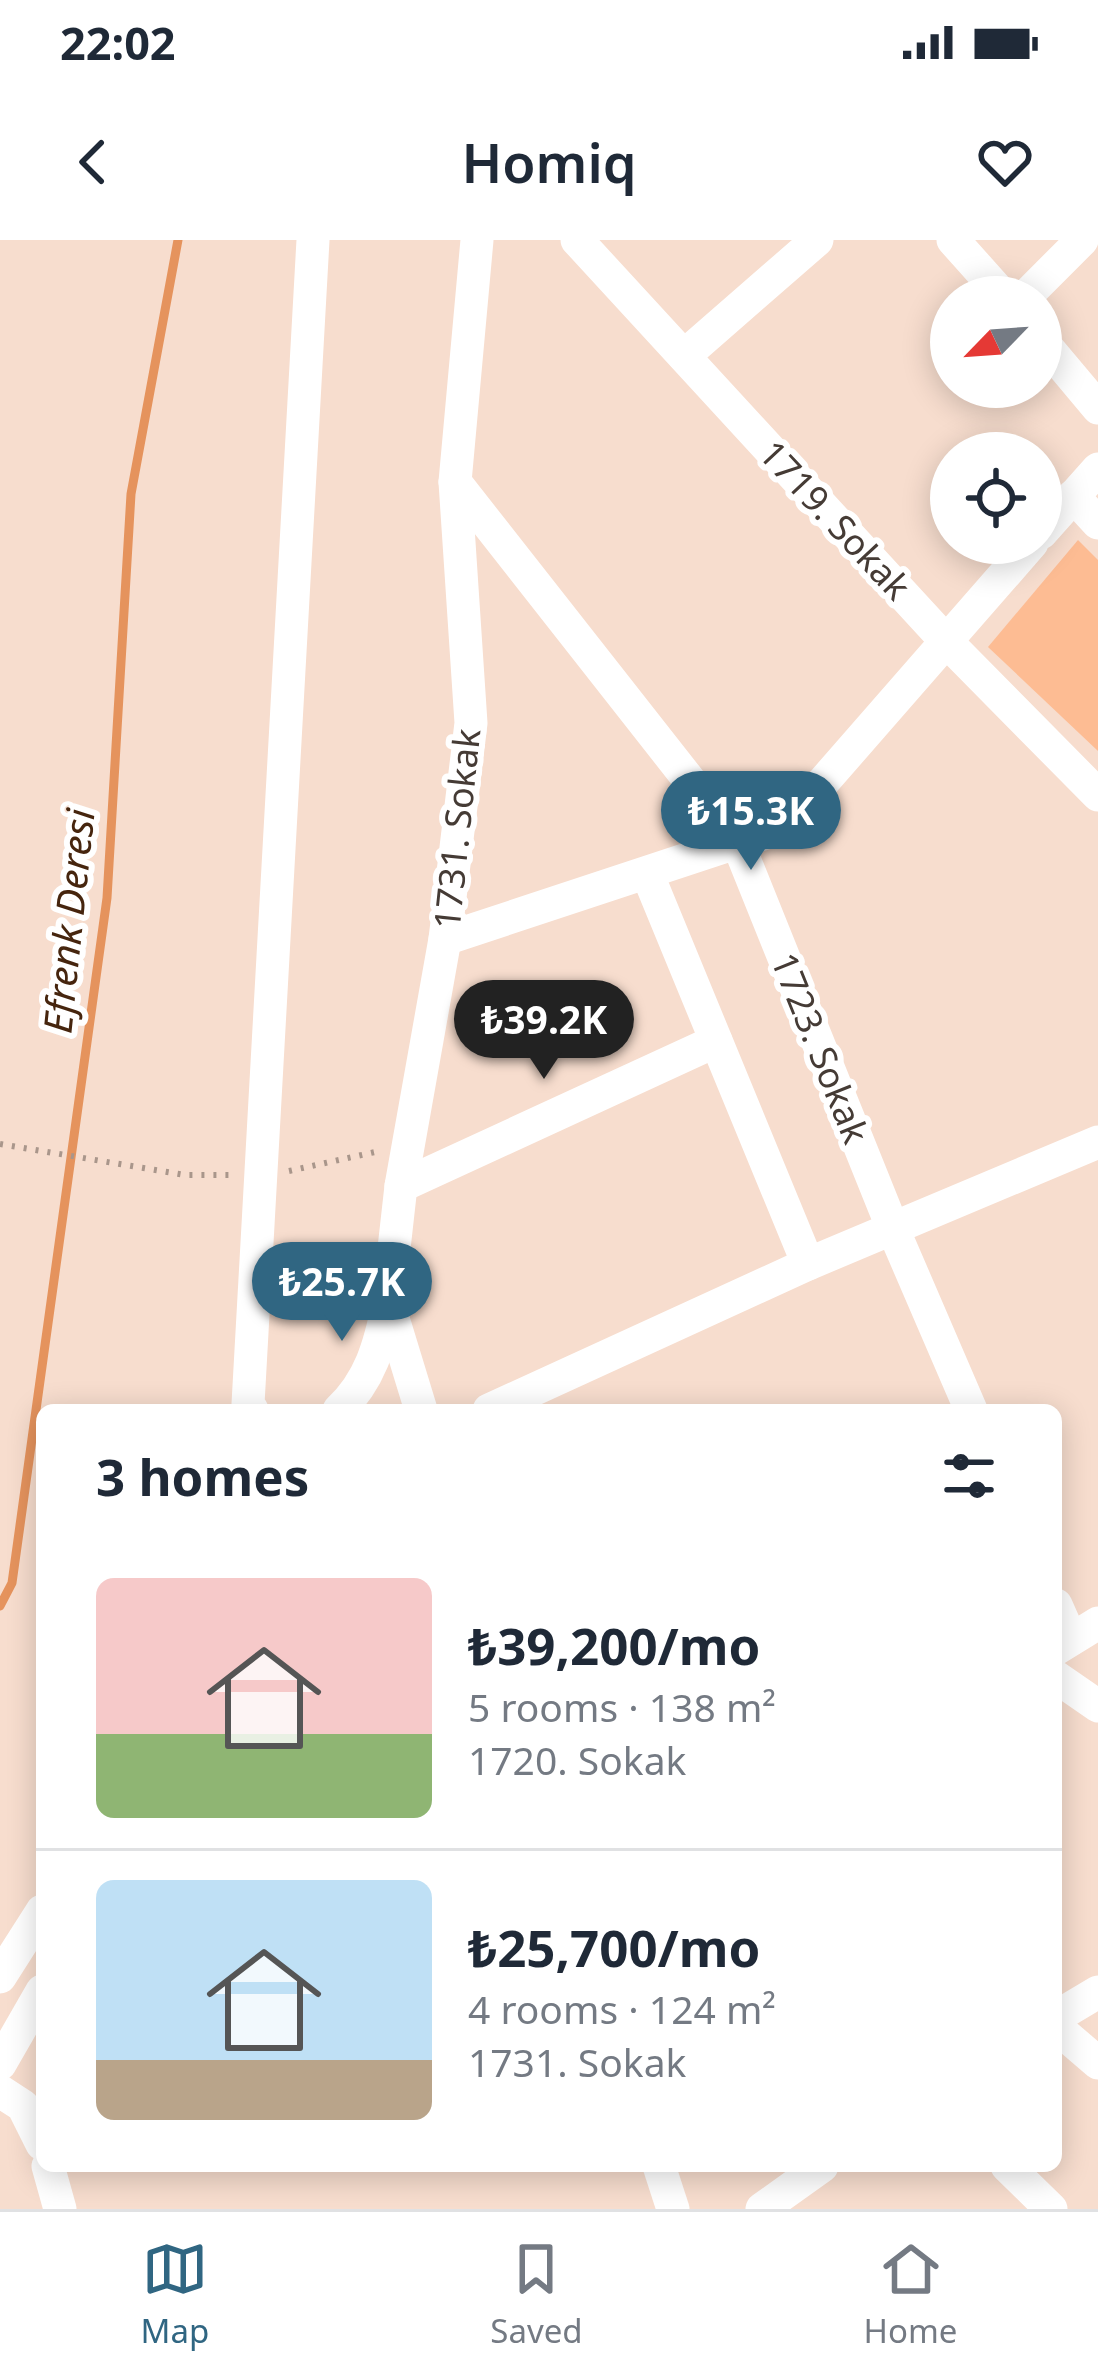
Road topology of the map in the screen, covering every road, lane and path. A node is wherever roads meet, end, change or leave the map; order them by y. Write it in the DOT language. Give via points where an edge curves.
graph roads {
  1 [pos="313,240"];
  2 [pos="477,240"];
  3 [pos="577,240"];
  4 [pos="817,240"];
  5 [pos="953,240"];
  6 [pos="1082,240"];
  7 [pos="985,276"];
  8 [pos="1046,276"];
  9 [pos="685,356"];
  10 [pos="1062,365"];
  11 [pos="1098,408"];
  12 [pos="1098,469"];
  13 [pos="455,482"];
  14 [pos="1073,496"];
  15 [pos="1062,508"];
  16 [pos="1098,523"];
  17 [pos="1013,564"];
  18 [pos="945,640"];
  19 [pos="1098,795"];
  20 [pos="736,841"];
  21 [pos="647,873"];
  22 [pos="445,939"];
  23 [pos="716,1041"];
  24 [pos="1098,1142"];
  25 [pos="408,1143"];
  26 [pos="0,1144"];
  27 [pos="261,1175"];
  28 [pos="400,1186"];
  29 [pos="893,1228"];
  30 [pos="808,1264"];
  31 [pos="388,1302"];
  32 [pos="247,1404"];
  33 [pos="345,1404"];
  34 [pos="419,1404"];
  35 [pos="502,1404"];
  36 [pos="968,1404"];
  37 [pos="1062,1681"];
  38 [pos="1098,1706"];
  39 [pos="36,1921"];
  40 [pos="0,1978"];
  41 [pos="1098,1992"];
  42 [pos="36,2001"];
  43 [pos="1062,2013"];
  44 [pos="1062,2032"];
  45 [pos="1098,2062"];
  46 [pos="0,2064"];
  47 [pos="0,2091"];
  48 [pos="36,2132"];
  49 [pos="50,2172"];
  50 [pos="661,2172"];
  51 [pos="814,2172"];
  52 [pos="1013,2172"];
  53 [pos="1048,2208"];
  54 [pos="60,2209"];
  55 [pos="673,2209"];
  56 [pos="762,2209"];
  1 -- 27 [label="street"];
  2 -- 13 [label="street, 1731. Sokak"];
  3 -- 9 [label="street, 1719. Sokak"];
  4 -- 9 [label="street"];
  5 -- 7 [label="street"];
  6 -- 8 [label="street"];
  9 -- 18 [label="street, 1719. Sokak"];
  10 -- 11 [label="street"];
  12 -- 14 [label="street"];
  13 -- 20 [label="street, 1723. Sokak"];
  13 -- 22 [label="street, 1731. Sokak" via="471,723"];
  14 -- 15 [label="street"];
  14 -- 16 [label="street"];
  17 -- 18 [label="street"];
  18 -- 19 [label="street, 1719. Sokak"];
  18 -- 20 [label="street" via="784,827"];
  20 -- 21 [label="street"];
  20 -- 29 [label="street, 1723. Sokak"];
  21 -- 22 [label="street"];
  21 -- 23 [label="street"];
  22 -- 25 [label="street, 1731. Sokak"];
  23 -- 28 [label="street"];
  23 -- 30 [label="street"];
  24 -- 29 [label="street"];
  25 -- 27 [label="path"];
  25 -- 28 [label="street, 1731. Sokak"];
  26 -- 27 [label="path" via="185,1175"];
  27 -- 32 [label="street"];
  28 -- 31 [label="street, 1731. Sokak"];
  29 -- 30 [label="street"];
  29 -- 36 [label="street, 1723. Sokak"];
  30 -- 35 [label="street"];
  31 -- 33 [label="street" via="381,1340"];
  31 -- 34 [label="street, 1731. Sokak"];
  37 -- 38 [label="street"];
  39 -- 40 [label="street"];
  41 -- 43 [label="street"];
  42 -- 46 [label="street"];
  44 -- 45 [label="street"];
  47 -- 48 [label="street" via="23,2106"];
  49 -- 54 [label="street"];
  50 -- 55 [label="street"];
  51 -- 56 [label="street"];
  52 -- 53 [label="street"];
}
